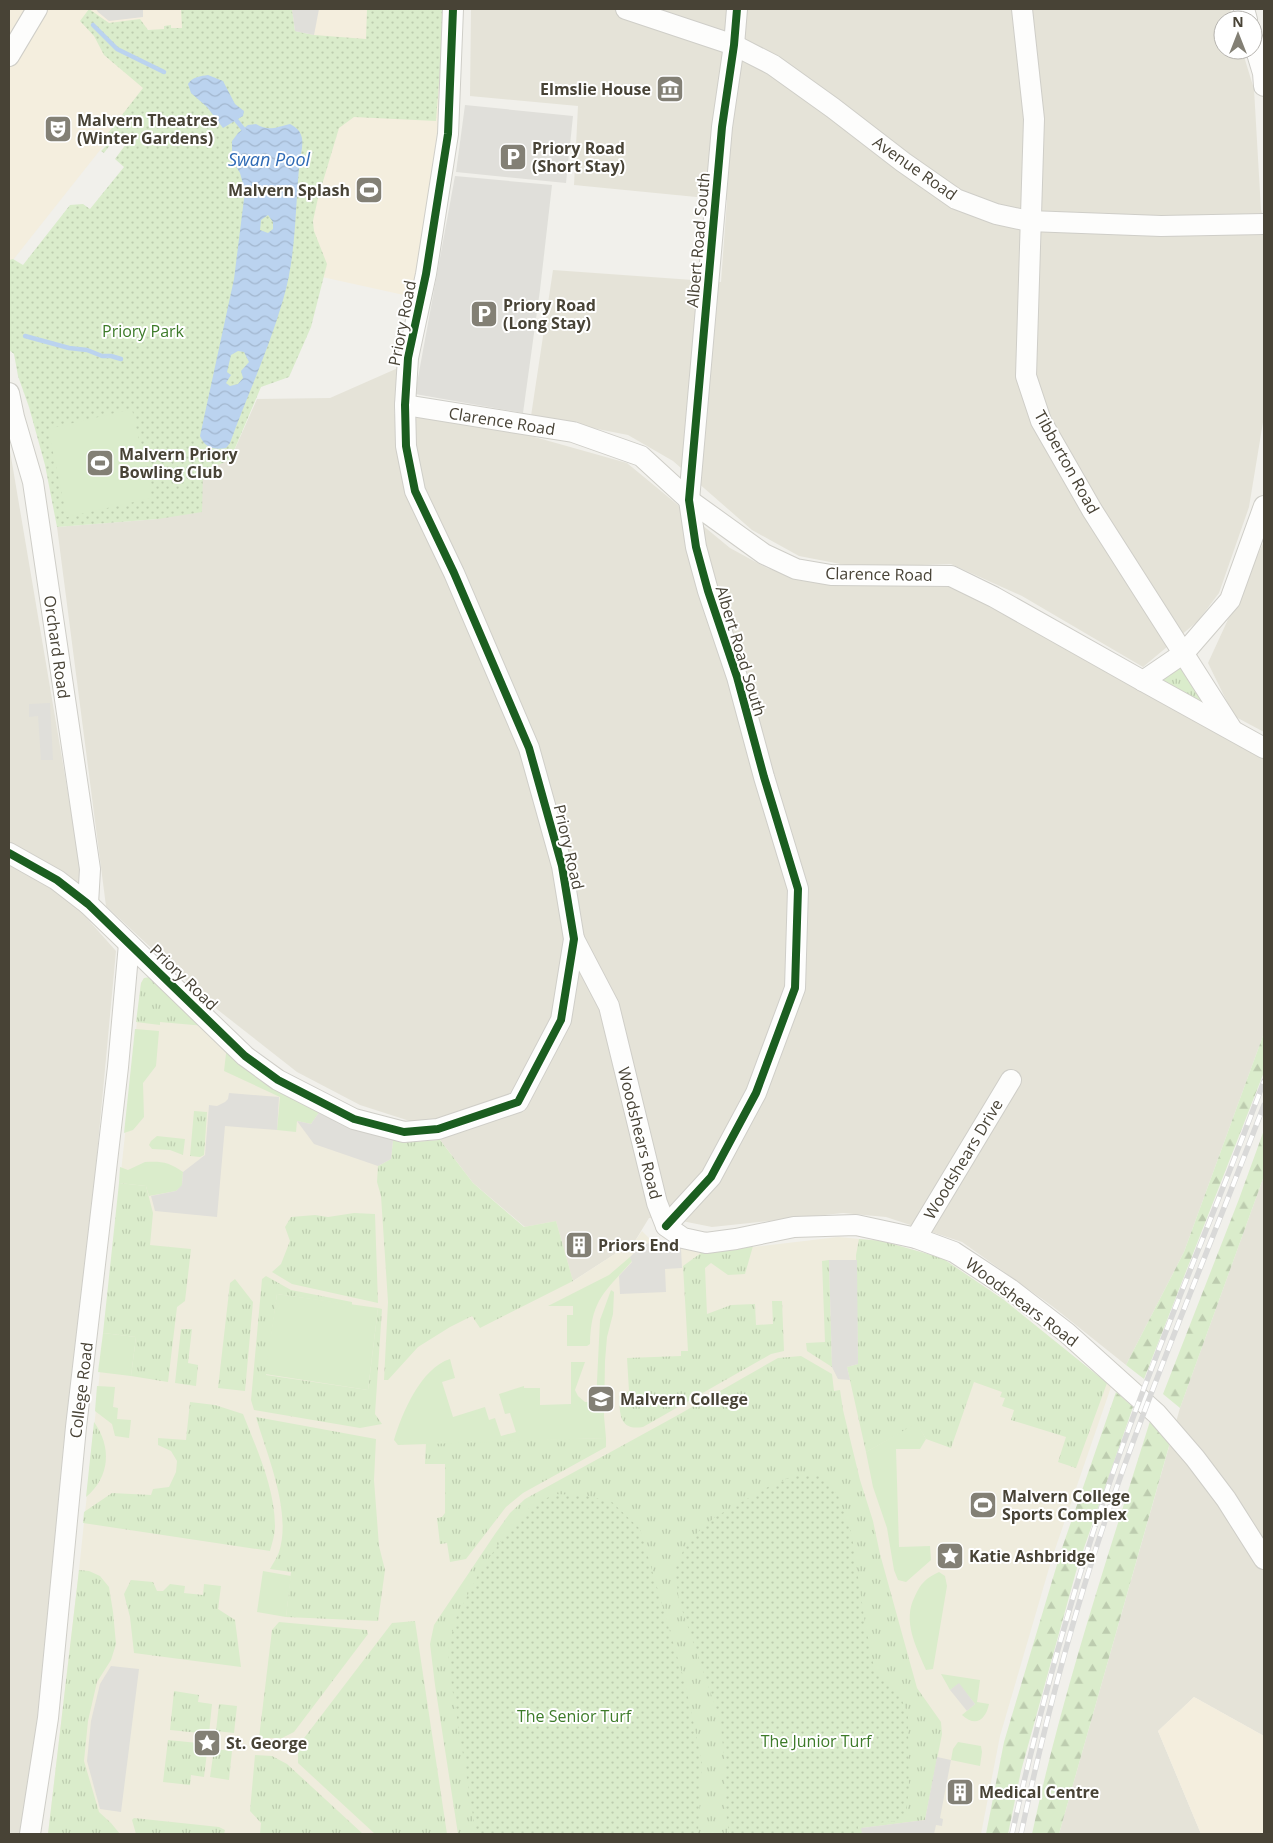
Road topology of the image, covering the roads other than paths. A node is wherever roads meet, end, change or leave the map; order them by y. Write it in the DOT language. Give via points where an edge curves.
graph roads {
  1 [pos="37,9"];
  2 [pos="453,9"];
  3 [pos="626,9"];
  4 [pos="737,9"];
  5 [pos="1022,9"];
  6 [pos="734,45"];
  7 [pos="9,56"];
  8 [pos="1259,60"];
  9 [pos="1264,86"];
  10 [pos="1029,221"];
  11 [pos="1264,224"];
  12 [pos="9,393"];
  13 [pos="404,405"];
  14 [pos="689,500"];
  15 [pos="1264,506"];
  16 [pos="1184,653"];
  17 [pos="1142,681"];
  18 [pos="1232,730"];
  19 [pos="1264,748"];
  20 [pos="9,853"];
  21 [pos="88,904"];
  22 [pos="574,939"];
  23 [pos="129,944"];
  24 [pos="1011,1080"];
  25 [pos="666,1226"];
  26 [pos="916,1238"];
  27 [pos="1264,1559"];
  28 [pos="30,1834"];
  1 -- 7 [label="street"];
  2 -- 13 [label="street, Priory Road" via="447,139 426,274 408,358"];
  3 -- 6 [label="street, Avenue Road"];
  4 -- 6 [label="street, Albert Road South"];
  5 -- 10 [label="street, Tibberton Road" via="1034,119"];
  6 -- 10 [label="street, Avenue Road" via="773,65 956,199 996,214"];
  6 -- 14 [label="street, Albert Road South" via="722,127"];
  8 -- 9 [label="street"];
  10 -- 11 [label="street, Avenue Road" via="1161,226"];
  10 -- 16 [label="street, Tibberton Road" via="1026,376 1041,421 1092,510"];
  12 -- 21 [label="street, Orchard Road" via="33,482 90,869"];
  13 -- 14 [label="street, Clarence Road" via="573,432 641,456"];
  13 -- 22 [label="street, Priory Road" via="406,446 415,491 529,748 562,866"];
  14 -- 17 [label="street, Clarence Road" via="764,554 796,569 830,575 951,576"];
  14 -- 25 [label="street, Albert Road South" via="696,547 708,592 798,889 795,988 756,1093 711,1177"];
  15 -- 16 [label="street" via="1230,600"];
  16 -- 17 [label="street"];
  16 -- 18 [label="street, Tibberton Road"];
  17 -- 18 [label="street, Clarence Road"];
  18 -- 19 [label="street, Clarence Road"];
  20 -- 21 [label="street, Priory Road" via="57,880"];
  21 -- 23 [label="street, Priory Road"];
  22 -- 23 [label="street, Priory Road" via="562,1020 518,1102 438,1129 404,1132 354,1118 278,1080 239,1050"];
  22 -- 25 [label="street, Woodshears Road" via="609,1006 657,1203"];
  23 -- 28 [label="street, College Road" via="48,1718"];
  24 -- 26 [label="street, Woodshears Drive"];
  25 -- 26 [label="street, Woodshears Road" via="683,1238 706,1243 794,1227 836,1225 856,1225"];
  26 -- 27 [label="street, Woodshears Road" via="954,1252 1010,1289 1117,1377 1157,1414 1195,1458"];
}
